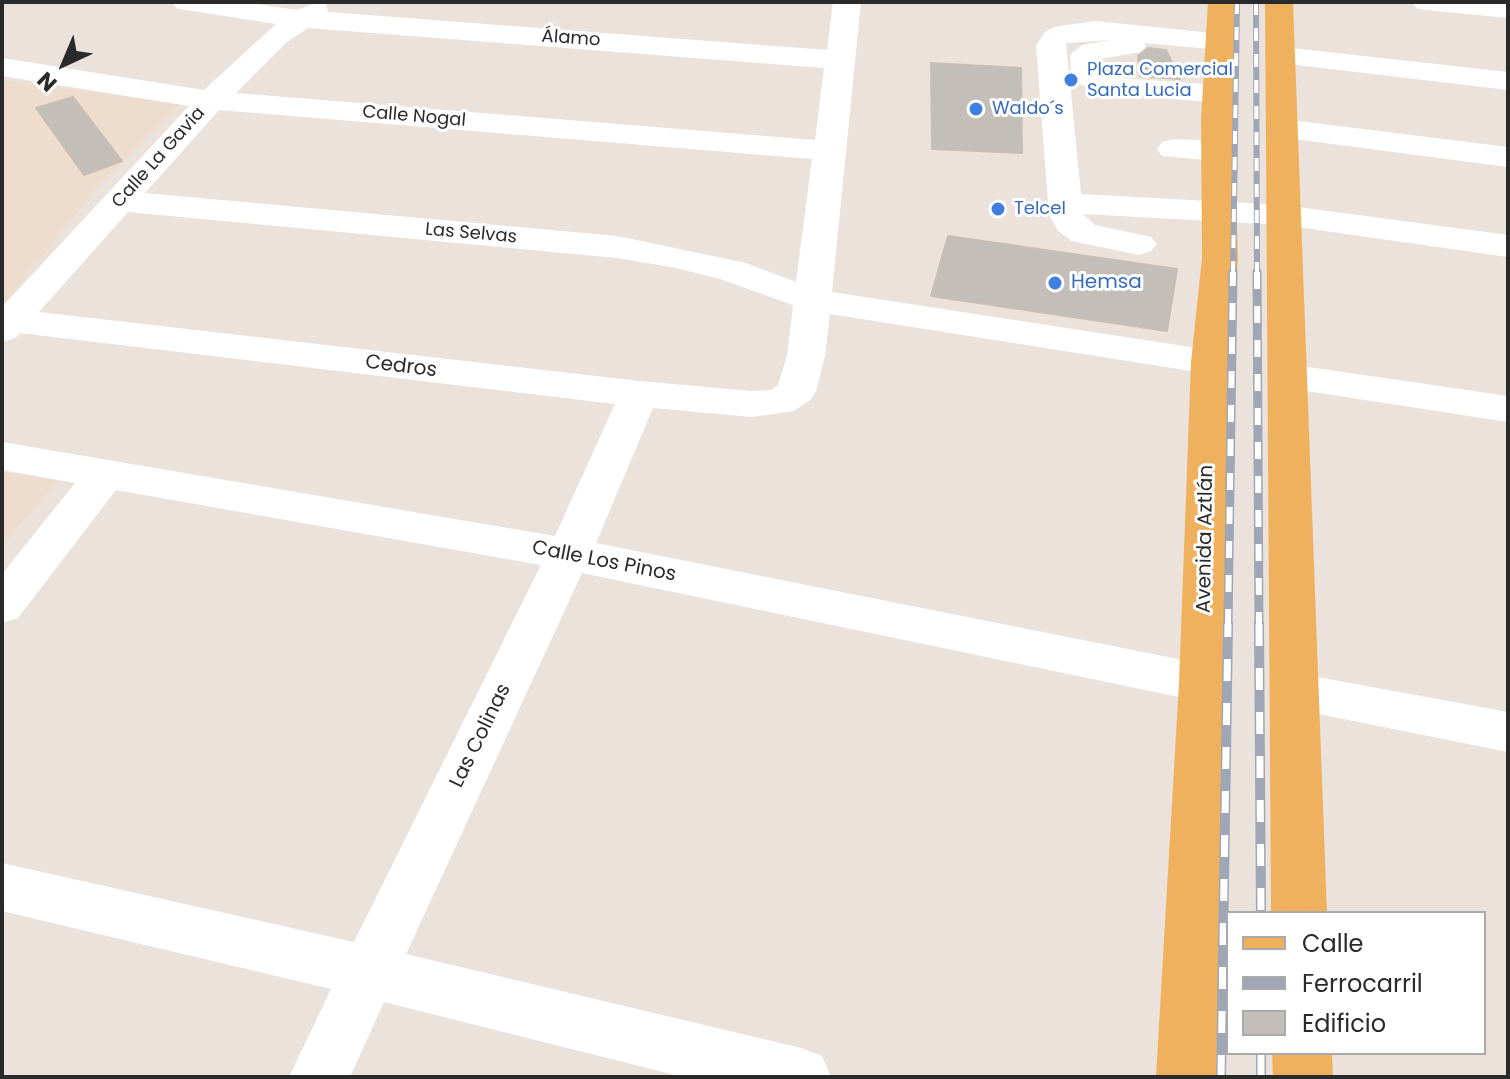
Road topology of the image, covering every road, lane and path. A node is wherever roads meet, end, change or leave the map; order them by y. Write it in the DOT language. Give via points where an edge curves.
graph roads {
  1 [pos="186,2"];
  2 [pos="330,2"];
  3 [pos="847,2"];
  4 [pos="1279,2"];
  5 [pos="1426,2"];
  6 [pos="1508,10"];
  7 [pos="301,19"];
  8 [pos="1222,31"];
  9 [pos="1282,56"];
  10 [pos="842,60"];
  11 [pos="2,67"];
  12 [pos="1508,81"];
  13 [pos="1219,94"];
  14 [pos="211,100"];
  15 [pos="1282,129"];
  16 [pos="1173,149"];
  17 [pos="829,151"];
  18 [pos="1218,151"];
  19 [pos="1508,157"];
  20 [pos="122,201"];
  21 [pos="1065,203"];
  22 [pos="1218,210"];
  23 [pos="1283,215"];
  24 [pos="1139,244"];
  25 [pos="1508,246"];
  26 [pos="813,300"];
  27 [pos="7,325"];
  28 [pos="1210,362"];
  29 [pos="1288,377"];
  30 [pos="639,394"];
  31 [pos="1508,409"];
  32 [pos="2,456"];
  33 [pos="105,475"];
  34 [pos="569,554"];
  35 [pos="2,606"];
  36 [pos="1203,683"];
  37 [pos="1296,692"];
  38 [pos="1508,732"];
  39 [pos="2,887"];
  40 [pos="1299,911"];
  41 [pos="369,972"];
  42 [pos="1302,1055"];
  43 [pos="319,1077"];
  44 [pos="801,1077"];
  45 [pos="1186,1077"];
  46 [pos="1303,1077"];
  1 -- 7 [label="street, Álamo"];
  2 -- 7 [label="street, Calle La Gavia"];
  3 -- 10 [label="street"];
  4 -- 9 [label="main road"];
  5 -- 6 [label="street"];
  7 -- 10 [label="street, Álamo"];
  7 -- 14 [label="street, Calle La Gavia"];
  8 -- 13 [label="main road, Avenida Aztlán"];
  8 -- 13 [label="street" via="1092,51 1083,61 1086,77 1100,84"];
  8 -- 21 [label="street" via="1096,30 1055,38 1051,45"];
  9 -- 12 [label="street"];
  9 -- 15 [label="main road"];
  10 -- 17 [label="street"];
  11 -- 14 [label="street, Calle Nogal"];
  13 -- 18 [label="main road, Avenida Aztlán"];
  14 -- 17 [label="street, Calle Nogal"];
  14 -- 20 [label="street, Calle La Gavia"];
  15 -- 19 [label="street"];
  15 -- 23 [label="main road"];
  16 -- 18 [label="street"];
  17 -- 26 [label="street"];
  18 -- 22 [label="main road, Avenida Aztlán"];
  20 -- 26 [label="street, Las Selvas" via="617,247 733,271"];
  20 -- 27 [label="street, Calle La Gavia"];
  21 -- 22 [label="street"];
  21 -- 24 [label="street" via="1076,230"];
  22 -- 23 [label="street"];
  22 -- 28 [label="main road, Avenida Aztlán" via="1220,258"];
  23 -- 25 [label="street"];
  23 -- 29 [label="main road"];
  26 -- 28 [label="street, Las Selvas"];
  26 -- 30 [label="street, Cedros" via="800,381 790,398 752,404"];
  27 -- 30 [label="street, Cedros"];
  28 -- 36 [label="main road, Avenida Aztlán"];
  29 -- 31 [label="street"];
  29 -- 37 [label="main road"];
  30 -- 34 [label="street, Las Colinas"];
  32 -- 33 [label="street, Calle Los Pinos"];
  33 -- 34 [label="street, Calle Los Pinos"];
  33 -- 35 [label="street"];
  34 -- 36 [label="street, Calle Los Pinos"];
  34 -- 41 [label="street, Las Colinas"];
  36 -- 45 [label="main road, Avenida Aztlán"];
  37 -- 38 [label="street"];
  37 -- 40 [label="main road"];
  39 -- 41 [label="street"];
  41 -- 43 [label="street, Las Colinas"];
  41 -- 44 [label="street"];
  42 -- 46 [label="main road"];
}
